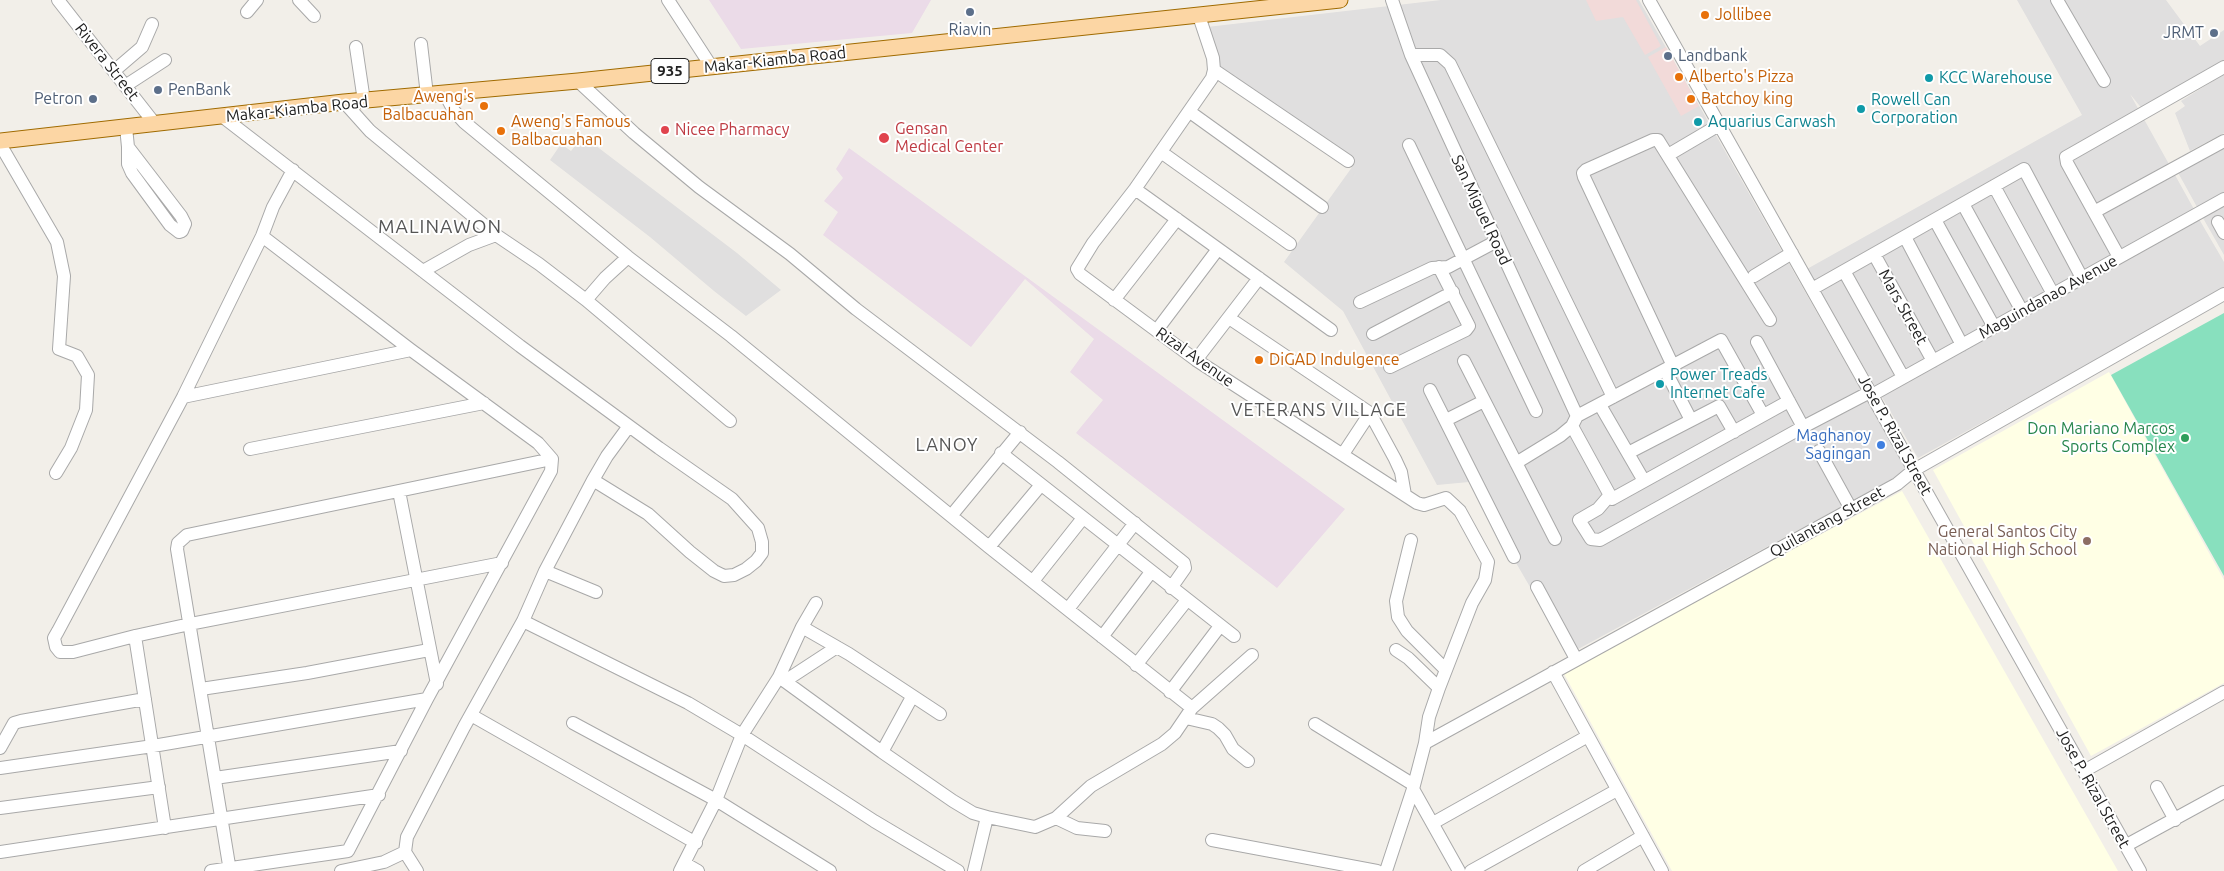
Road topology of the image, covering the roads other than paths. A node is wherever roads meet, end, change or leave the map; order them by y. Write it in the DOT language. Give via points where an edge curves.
graph roads {
  1 [pos="58,0"];
  2 [pos="256,0"];
  3 [pos="299,0"];
  4 [pos="668,0"];
  5 [pos="1340,0"];
  6 [pos="1392,0"];
  7 [pos="1649,0"];
  8 [pos="2057,0"];
  9 [pos="1257,5"];
  10 [pos="247,12"];
  11 [pos="314,16"];
  12 [pos="1199,16"];
  13 [pos="152,24"];
  14 [pos="421,44"];
  15 [pos="356,47"];
  16 [pos="1411,55"];
  17 [pos="165,60"];
  18 [pos="711,66"];
  19 [pos="2224,67"];
  20 [pos="1214,70"];
  21 [pos="114,71"];
  22 [pos="578,81"];
  23 [pos="2104,81"];
  24 [pos="125,86"];
  25 [pos="445,94"];
  26 [pos="427,95"];
  27 [pos="364,101"];
  28 [pos="344,102"];
  29 [pos="1190,112"];
  30 [pos="224,117"];
  31 [pos="155,124"];
  32 [pos="1719,125"];
  33 [pos="126,127"];
  34 [pos="2224,141"];
  35 [pos="0,142"];
  36 [pos="1409,145"];
  37 [pos="128,148"];
  38 [pos="1161,152"];
  39 [pos="1668,155"];
  40 [pos="1348,161"];
  41 [pos="293,170"];
  42 [pos="1994,186"];
  43 [pos="1135,189"];
  44 [pos="2224,199"];
  45 [pos="1963,204"];
  46 [pos="1322,207"];
  47 [pos="2094,212"];
  48 [pos="1177,219"];
  49 [pos="1935,220"];
  50 [pos="496,235"];
  51 [pos="262,236"];
  52 [pos="1905,237"];
  53 [pos="1495,242"];
  54 [pos="1290,244"];
  55 [pos="1218,249"];
  56 [pos="1792,253"];
  57 [pos="1874,254"];
  58 [pos="628,257"];
  59 [pos="2119,257"];
  60 [pos="1463,259"];
  61 [pos="1439,267"];
  62 [pos="423,271"];
  63 [pos="1844,271"];
  64 [pos="1754,276"];
  65 [pos="1259,278"];
  66 [pos="2082,278"];
  67 [pos="1812,289"];
  68 [pos="1453,292"];
  69 [pos="2054,294"];
  70 [pos="2224,294"];
  71 [pos="586,300"];
  72 [pos="1114,300"];
  73 [pos="1360,302"];
  74 [pos="2022,311"];
  75 [pos="1229,318"];
  76 [pos="1770,320"];
  77 [pos="1994,327"];
  78 [pos="1157,330"];
  79 [pos="1331,330"];
  80 [pos="1373,334"];
  81 [pos="1757,342"];
  82 [pos="1962,345"];
  83 [pos="411,350"];
  84 [pos="1196,360"];
  85 [pos="1464,361"];
  86 [pos="1933,361"];
  87 [pos="1390,367"];
  88 [pos="1669,368"];
  89 [pos="1903,377"];
  90 [pos="1430,390"];
  91 [pos="1871,393"];
  92 [pos="183,397"];
  93 [pos="1613,398"];
  94 [pos="1484,401"];
  95 [pos="1789,401"];
  96 [pos="484,403"];
  97 [pos="1600,405"];
  98 [pos="1536,411"];
  99 [pos="1370,413"];
  100 [pos="1763,416"];
  101 [pos="1446,420"];
  102 [pos="1691,420"];
  103 [pos="730,421"];
  104 [pos="1575,421"];
  105 [pos="629,426"];
  106 [pos="1803,427"];
  107 [pos="1020,432"];
  108 [pos="1734,432"];
  109 [pos="250,449"];
  110 [pos="1819,451"];
  111 [pos="1001,453"];
  112 [pos="1628,453"];
  113 [pos="1343,454"];
  114 [pos="552,459"];
  115 [pos="1516,463"];
  116 [pos="1914,470"];
  117 [pos="56,473"];
  118 [pos="593,480"];
  119 [pos="1644,481"];
  120 [pos="1040,486"];
  121 [pos="399,491"];
  122 [pos="1405,495"];
  123 [pos="1610,495"];
  124 [pos="1851,509"];
  125 [pos="951,516"];
  126 [pos="1083,518"];
  127 [pos="1135,523"];
  128 [pos="1556,539"];
  129 [pos="1411,540"];
  130 [pos="1118,545"];
  131 [pos="989,547"];
  132 [pos="1514,557"];
  133 [pos="502,563"];
  134 [pos="545,571"];
  135 [pos="1151,572"];
  136 [pos="416,579"];
  137 [pos="1033,581"];
  138 [pos="1537,587"];
  139 [pos="1171,588"];
  140 [pos="596,592"];
  141 [pos="1187,600"];
  142 [pos="816,603"];
  143 [pos="1068,609"];
  144 [pos="523,621"];
  145 [pos="190,624"];
  146 [pos="1220,626"];
  147 [pos="802,627"];
  148 [pos="135,636"];
  149 [pos="1234,636"];
  150 [pos="1102,637"];
  151 [pos="837,647"];
  152 [pos="429,650"];
  153 [pos="1396,650"];
  154 [pos="1252,655"];
  155 [pos="1576,659"];
  156 [pos="1136,664"];
  157 [pos="1446,670"];
  158 [pos="1553,672"];
  159 [pos="782,679"];
  160 [pos="437,684"];
  161 [pos="1439,688"];
  162 [pos="201,690"];
  163 [pos="1170,692"];
  164 [pos="2224,692"];
  165 [pos="912,697"];
  166 [pos="145,699"];
  167 [pos="427,699"];
  168 [pos="1189,713"];
  169 [pos="940,714"];
  170 [pos="471,715"];
  171 [pos="574,723"];
  172 [pos="1315,724"];
  173 [pos="742,735"];
  174 [pos="209,736"];
  175 [pos="1588,736"];
  176 [pos="1426,743"];
  177 [pos="153,746"];
  178 [pos="0,748"];
  179 [pos="401,751"];
  180 [pos="882,752"];
  181 [pos="1248,761"];
  182 [pos="0,768"];
  183 [pos="2084,771"];
  184 [pos="215,778"];
  185 [pos="159,787"];
  186 [pos="1413,787"];
  187 [pos="2157,787"];
  188 [pos="1617,790"];
  189 [pos="2224,792"];
  190 [pos="379,795"];
  191 [pos="716,800"];
  192 [pos="0,808"];
  193 [pos="987,817"];
  194 [pos="222,818"];
  195 [pos="1056,818"];
  196 [pos="2175,820"];
  197 [pos="1432,823"];
  198 [pos="165,828"];
  199 [pos="1105,831"];
  200 [pos="1643,836"];
  201 [pos="1212,840"];
  202 [pos="696,843"];
  203 [pos="2126,846"];
  204 [pos="0,852"];
  205 [pos="348,852"];
  206 [pos="405,852"];
  207 [pos="936,865"];
  208 [pos="682,867"];
  209 [pos="230,869"];
  210 [pos="211,871"];
  211 [pos="337,871"];
  212 [pos="341,871"];
  213 [pos="417,871"];
  214 [pos="698,871"];
  215 [pos="830,871"];
  216 [pos="958,871"];
  217 [pos="974,871"];
  218 [pos="1377,871"];
  219 [pos="1386,871"];
  220 [pos="1460,871"];
  221 [pos="1471,871"];
  222 [pos="1584,871"];
  223 [pos="1662,871"];
  224 [pos="2140,871"];
  1 -- 21 [label="street, Rivera Street"];
  2 -- 10 [label="street"];
  3 -- 11 [label="street"];
  4 -- 18 [label="street"];
  5 -- 9 [label="main road, Makar-Kiamba Road / 935"];
  6 -- 16 [label="street, San Miguel Road"];
  7 -- 32 [label="street, Jose P. Rizal Street"];
  8 -- 23 [label="street"];
  9 -- 12 [label="main road, Makar-Kiamba Road / 935"];
  12 -- 18 [label="main road, Makar-Kiamba Road / 935"];
  12 -- 20 [label="street"];
  13 -- 21 [label="street" via="142,46"];
  14 -- 26 [label="street"];
  15 -- 27 [label="street"];
  16 -- 53 [label="street, San Miguel Road"];
  16 -- 93 [label="street" via="1440,55 1450,64"];
  17 -- 24 [label="street"];
  18 -- 22 [label="main road, Makar-Kiamba Road / 935"];
  19 -- 47 [label="street" via="2067,154 2066,161"];
  20 -- 29 [label="street"];
  20 -- 40 [label="street"];
  21 -- 24 [label="street, Rivera Street"];
  22 -- 25 [label="main road, Makar-Kiamba Road / 935"];
  22 -- 107 [label="street" via="699,187"];
  24 -- 31 [label="street, Rivera Street"];
  25 -- 26 [label="main road, Makar-Kiamba Road / 935"];
  25 -- 58 [label="street" via="458,117"];
  26 -- 27 [label="main road, Makar-Kiamba Road / 935"];
  27 -- 28 [label="main road, Makar-Kiamba Road / 935"];
  28 -- 30 [label="main road, Makar-Kiamba Road / 935"];
  28 -- 50 [label="street" via="370,132"];
  29 -- 38 [label="street"];
  29 -- 46 [label="street"];
  30 -- 31 [label="main road, Makar-Kiamba Road / 935"];
  30 -- 41 [label="street"];
  31 -- 33 [label="main road, Makar-Kiamba Road / 935"];
  32 -- 39 [label="street"];
  32 -- 56 [label="street, Jose P. Rizal Street"];
  33 -- 35 [label="main road, Makar-Kiamba Road / 935"];
  33 -- 37 [label="street"];
  34 -- 47 [label="street"];
  35 -- 117 [label="street" via="57,242 64,276 59,349 77,356 88,375 86,410 71,448"];
  36 -- 60 [label="street"];
  37 -- 37 [label="street" via="128,164 132,173 170,225 178,232 182,231 181,216"];
  38 -- 43 [label="street"];
  38 -- 54 [label="street"];
  39 -- 76 [label="street"];
  39 -- 88 [label="street" via="1655,139 1586,170 1583,175"];
  41 -- 51 [label="street"];
  41 -- 62 [label="street"];
  42 -- 45 [label="street"];
  42 -- 66 [label="street" via="2024,169"];
  42 -- 69 [label="street"];
  43 -- 48 [label="street"];
  43 -- 72 [label="street, Rizal Avenue" via="1080,261 1078,272"];
  44 -- 59 [label="street, Maguindanao Avenue"];
  45 -- 49 [label="street"];
  45 -- 74 [label="street"];
  47 -- 59 [label="street"];
  48 -- 55 [label="street"];
  48 -- 72 [label="street"];
  49 -- 52 [label="street"];
  49 -- 77 [label="street"];
  50 -- 62 [label="street" via="458,250"];
  50 -- 71 [label="street"];
  51 -- 83 [label="street"];
  51 -- 92 [label="street"];
  52 -- 57 [label="street"];
  52 -- 82 [label="street"];
  53 -- 60 [label="street"];
  53 -- 104 [label="street, San Miguel Road"];
  55 -- 65 [label="street"];
  55 -- 78 [label="street"];
  56 -- 64 [label="street"];
  56 -- 67 [label="street, Jose P. Rizal Street"];
  57 -- 63 [label="street"];
  57 -- 86 [label="street, Mars Street"];
  58 -- 71 [label="street"];
  58 -- 125 [label="street" via="731,336"];
  59 -- 66 [label="street, Maguindanao Avenue"];
  60 -- 61 [label="street" via="1446,268"];
  60 -- 98 [label="street"];
  61 -- 68 [label="street"];
  61 -- 73 [label="street"];
  62 -- 105 [label="street"];
  63 -- 67 [label="street"];
  63 -- 89 [label="street"];
  65 -- 75 [label="street"];
  65 -- 79 [label="street"];
  66 -- 69 [label="street, Maguindanao Avenue"];
  67 -- 91 [label="street, Jose P. Rizal Street"];
  68 -- 80 [label="street"];
  68 -- 87 [label="street" via="1468,321 1468,328"];
  69 -- 74 [label="street, Maguindanao Avenue"];
  70 -- 116 [label="street, Quilantang Street"];
  71 -- 103 [label="street"];
  72 -- 78 [label="street, Rizal Avenue"];
  74 -- 77 [label="street, Maguindanao Avenue"];
  75 -- 84 [label="street"];
  75 -- 99 [label="street"];
  77 -- 82 [label="street, Maguindanao Avenue"];
  78 -- 84 [label="street, Rizal Avenue"];
  81 -- 95 [label="street"];
  82 -- 86 [label="street, Maguindanao Avenue"];
  83 -- 92 [label="street"];
  83 -- 96 [label="street"];
  84 -- 113 [label="street, Rizal Avenue"];
  85 -- 94 [label="street"];
  86 -- 89 [label="street, Maguindanao Avenue"];
  88 -- 93 [label="street"];
  88 -- 100 [label="street" via="1721,340"];
  88 -- 102 [label="street"];
  89 -- 91 [label="street, Maguindanao Avenue"];
  90 -- 101 [label="street"];
  91 -- 106 [label="street, Maguindanao Avenue"];
  91 -- 116 [label="street, Jose P. Rizal Street"];
  92 -- 148 [label="street" via="54,638 60,652 66,653"];
  93 -- 97 [label="street"];
  94 -- 101 [label="street"];
  94 -- 115 [label="street"];
  95 -- 100 [label="street"];
  95 -- 106 [label="street"];
  96 -- 109 [label="street"];
  96 -- 114 [label="street" via="538,443"];
  97 -- 104 [label="street"];
  97 -- 112 [label="street"];
  99 -- 113 [label="street"];
  99 -- 122 [label="street" via="1395,459"];
  100 -- 108 [label="street"];
  101 -- 132 [label="street"];
  102 -- 108 [label="street" via="1718,406"];
  102 -- 112 [label="street"];
  104 -- 115 [label="street" via="1560,436"];
  104 -- 123 [label="street, San Miguel Road"];
  105 -- 118 [label="street"];
  105 -- 118 [label="street" via="732,499 758,528 762,553 746,569 724,576 690,552 648,514"];
  106 -- 123 [label="street, Maguindanao Avenue" via="1600,540 1591,539 1579,520 1598,509"];
  107 -- 111 [label="street"];
  107 -- 127 [label="street"];
  108 -- 119 [label="street"];
  110 -- 124 [label="street"];
  111 -- 120 [label="street"];
  111 -- 125 [label="street"];
  112 -- 119 [label="street"];
  113 -- 122 [label="street, Rizal Avenue"];
  114 -- 121 [label="street"];
  114 -- 133 [label="street" via="551,471"];
  115 -- 128 [label="street"];
  116 -- 124 [label="street, Quilantang Street" via="1898,484"];
  116 -- 183 [label="street, Jose P. Rizal Street"];
  118 -- 134 [label="street"];
  119 -- 123 [label="street" via="1612,499"];
  120 -- 126 [label="street"];
  120 -- 131 [label="street"];
  121 -- 136 [label="street"];
  121 -- 145 [label="street" via="187,535 178,543 177,550"];
  122 -- 157 [label="street, Rizal Avenue" via="1424,505 1440,498 1451,502 1460,511 1488,562 1485,580 1472,603"];
  124 -- 155 [label="street, Quilantang Street"];
  125 -- 131 [label="street"];
  126 -- 130 [label="street"];
  126 -- 137 [label="street"];
  127 -- 130 [label="street"];
  127 -- 139 [label="street" via="1185,564"];
  129 -- 157 [label="street" via="1396,601 1398,617 1407,631"];
  130 -- 135 [label="street"];
  130 -- 143 [label="street"];
  131 -- 137 [label="street"];
  133 -- 136 [label="street"];
  133 -- 160 [label="street"];
  134 -- 140 [label="street"];
  134 -- 144 [label="street"];
  135 -- 139 [label="street"];
  135 -- 150 [label="street"];
  136 -- 145 [label="street"];
  136 -- 152 [label="street"];
  137 -- 143 [label="street"];
  138 -- 155 [label="street"];
  139 -- 141 [label="street"];
  141 -- 146 [label="street"];
  141 -- 156 [label="street"];
  142 -- 147 [label="street"];
  143 -- 150 [label="street"];
  144 -- 170 [label="street"];
  144 -- 173 [label="street" via="688,703"];
  145 -- 148 [label="street"];
  145 -- 162 [label="street"];
  146 -- 149 [label="street"];
  146 -- 163 [label="street"];
  147 -- 151 [label="street"];
  147 -- 159 [label="street"];
  148 -- 166 [label="street"];
  150 -- 156 [label="street"];
  151 -- 159 [label="street"];
  151 -- 165 [label="street"];
  152 -- 160 [label="street"];
  152 -- 162 [label="street"];
  153 -- 161 [label="street"];
  154 -- 168 [label="street"];
  155 -- 158 [label="street, Quilantang Street"];
  156 -- 163 [label="street"];
  157 -- 161 [label="street"];
  158 -- 175 [label="street"];
  158 -- 176 [label="street, Quilantang Street"];
  159 -- 173 [label="street"];
  159 -- 180 [label="street"];
  160 -- 167 [label="street"];
  161 -- 176 [label="street" via="1429,717"];
  162 -- 174 [label="street"];
  163 -- 168 [label="street"];
  164 -- 183 [label="street"];
  165 -- 169 [label="street"];
  165 -- 180 [label="street"];
  166 -- 177 [label="street"];
  166 -- 178 [label="street" via="14,723"];
  167 -- 174 [label="street"];
  167 -- 179 [label="street"];
  168 -- 181 [label="street" via="1218,728 1233,749"];
  168 -- 195 [label="street" via="1175,733 1162,744 1091,786"];
  170 -- 202 [label="street"];
  170 -- 206 [label="street" via="407,837"];
  171 -- 191 [label="street"];
  172 -- 186 [label="street"];
  173 -- 191 [label="street"];
  173 -- 207 [label="street"];
  174 -- 177 [label="street"];
  174 -- 184 [label="street"];
  175 -- 188 [label="street"];
  175 -- 197 [label="street"];
  176 -- 186 [label="street"];
  177 -- 182 [label="street"];
  177 -- 185 [label="street"];
  179 -- 184 [label="street"];
  179 -- 190 [label="street"];
  180 -- 193 [label="street" via="973,813"];
  183 -- 203 [label="street, Jose P. Rizal Street"];
  184 -- 194 [label="street"];
  185 -- 192 [label="street"];
  185 -- 198 [label="street"];
  186 -- 197 [label="street"];
  186 -- 219 [label="street"];
  187 -- 196 [label="street"];
  188 -- 200 [label="street"];
  188 -- 221 [label="street"];
  189 -- 196 [label="street"];
  190 -- 194 [label="street"];
  190 -- 205 [label="street"];
  191 -- 202 [label="street"];
  191 -- 215 [label="street"];
  193 -- 195 [label="street" via="1035,827"];
  193 -- 217 [label="street"];
  194 -- 198 [label="street"];
  194 -- 209 [label="street"];
  195 -- 199 [label="street" via="1077,828"];
  196 -- 203 [label="street"];
  197 -- 220 [label="street"];
  198 -- 204 [label="street"];
  200 -- 222 [label="street"];
  200 -- 223 [label="street"];
  201 -- 218 [label="street"];
  202 -- 208 [label="street"];
  203 -- 224 [label="street, Jose P. Rizal Street"];
  205 -- 209 [label="street"];
  205 -- 211 [label="street"];
  206 -- 212 [label="street" via="384,862"];
  206 -- 213 [label="street"];
  207 -- 216 [label="street"];
  208 -- 214 [label="street"];
  209 -- 210 [label="street"];
}
